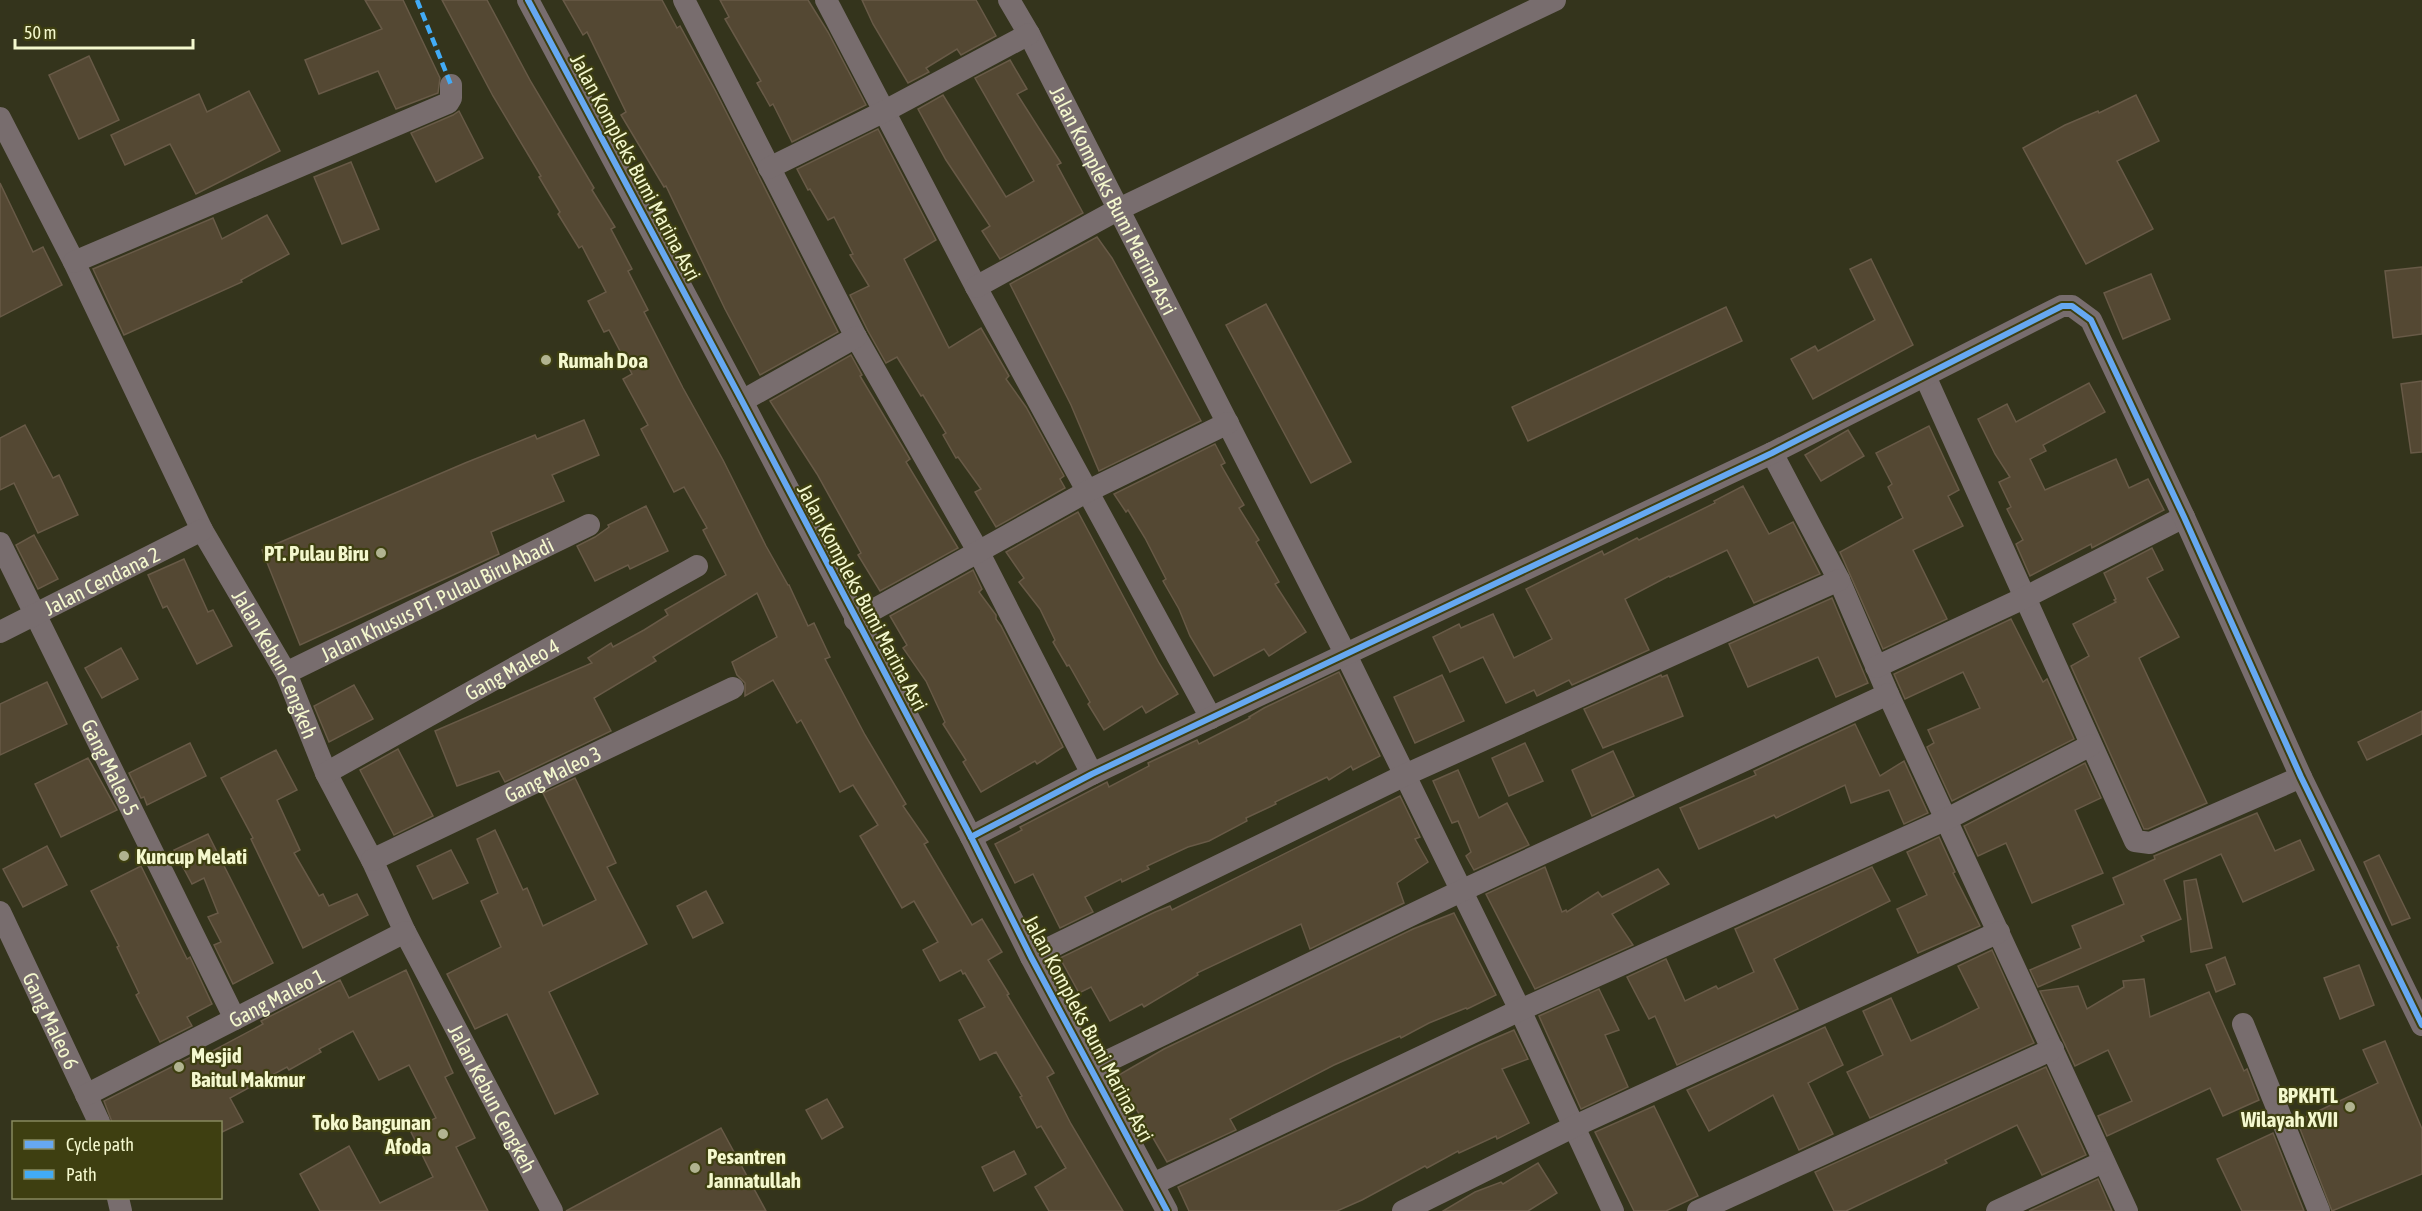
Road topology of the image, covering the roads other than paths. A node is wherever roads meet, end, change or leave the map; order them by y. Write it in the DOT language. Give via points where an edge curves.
graph roads {
  1 [pos="528,0"];
  2 [pos="684,0"];
  3 [pos="826,0"];
  4 [pos="1009,0"];
  5 [pos="1555,0"];
  6 [pos="1029,34"];
  7 [pos="451,85"];
  8 [pos="885,111"];
  9 [pos="2,127"];
  10 [pos="769,168"];
  11 [pos="1119,209"];
  12 [pos="74,262"];
  13 [pos="976,287"];
  14 [pos="856,338"];
  15 [pos="1925,376"];
  16 [pos="742,401"];
  17 [pos="1228,423"];
  18 [pos="1773,453"];
  19 [pos="1088,491"];
  20 [pos="2184,517"];
  21 [pos="589,525"];
  22 [pos="202,530"];
  23 [pos="0,543"];
  24 [pos="978,551"];
  25 [pos="697,566"];
  26 [pos="1839,580"];
  27 [pos="2024,598"];
  28 [pos="35,614"];
  29 [pos="855,620"];
  30 [pos="0,632"];
  31 [pos="1346,655"];
  32 [pos="1876,667"];
  33 [pos="286,673"];
  34 [pos="733,688"];
  35 [pos="1888,694"];
  36 [pos="1211,718"];
  37 [pos="2091,745"];
  38 [pos="326,773"];
  39 [pos="1092,774"];
  40 [pos="1405,775"];
  41 [pos="2301,777"];
  42 [pos="1947,819"];
  43 [pos="971,837"];
  44 [pos="372,860"];
  45 [pos="1461,891"];
  46 [pos="0,912"];
  47 [pos="405,932"];
  48 [pos="1999,932"];
  49 [pos="1031,957"];
  50 [pos="1520,1010"];
  51 [pos="236,1019"];
  52 [pos="2243,1024"];
  53 [pos="2422,1025"];
  54 [pos="2054,1049"];
  55 [pos="1091,1069"];
  56 [pos="86,1095"];
  57 [pos="99,1121"];
  58 [pos="1575,1126"];
  59 [pos="2103,1161"];
  60 [pos="1153,1184"];
  61 [pos="552,1211"];
  62 [pos="1167,1211"];
  63 [pos="1403,1211"];
  64 [pos="1613,1211"];
  65 [pos="1698,1211"];
  66 [pos="1997,1211"];
  67 [pos="2127,1211"];
  68 [pos="2319,1211"];
  1 -- 16 [label="street, Jalan Kompleks Bumi Marina Asri"];
  2 -- 10 [label="street"];
  3 -- 8 [label="street"];
  4 -- 6 [label="street, Jalan Kompleks Bumi Marina Asri"];
  5 -- 11 [label="street"];
  6 -- 8 [label="street"];
  6 -- 11 [label="street, Jalan Kompleks Bumi Marina Asri"];
  7 -- 12 [label="street" via="448,103"];
  8 -- 10 [label="street"];
  8 -- 13 [label="street"];
  9 -- 12 [label="street, Jalan Kebun Cengkeh"];
  10 -- 14 [label="street"];
  11 -- 13 [label="street"];
  11 -- 17 [label="street, Jalan Kompleks Bumi Marina Asri"];
  12 -- 22 [label="street, Jalan Kebun Cengkeh"];
  13 -- 19 [label="street"];
  14 -- 16 [label="street"];
  14 -- 24 [label="street"];
  15 -- 18 [label="street"];
  15 -- 20 [label="street" via="2062,306 2072,306 2091,320"];
  15 -- 27 [label="street"];
  16 -- 29 [label="street, Jalan Kompleks Bumi Marina Asri"];
  17 -- 19 [label="street"];
  17 -- 31 [label="street, Jalan Kompleks Bumi Marina Asri"];
  18 -- 26 [label="street"];
  18 -- 31 [label="street"];
  19 -- 24 [label="street"];
  19 -- 36 [label="street"];
  20 -- 27 [label="street"];
  20 -- 41 [label="street"];
  21 -- 33 [label="street, Jalan Khusus PT. Pulau Biru Abadi"];
  22 -- 28 [label="street, Jalan Cendana 2"];
  22 -- 33 [label="street, Jalan Kebun Cengkeh"];
  23 -- 28 [label="street, Gang Maleo 5"];
  24 -- 29 [label="street"];
  24 -- 39 [label="street"];
  25 -- 38 [label="street, Gang Maleo 4"];
  26 -- 32 [label="street"];
  26 -- 40 [label="street"];
  27 -- 32 [label="street"];
  27 -- 37 [label="street"];
  28 -- 30 [label="street, Jalan Cendana 2"];
  28 -- 51 [label="street, Gang Maleo 5"];
  29 -- 43 [label="street, Jalan Kompleks Bumi Marina Asri"];
  31 -- 36 [label="street"];
  31 -- 40 [label="street, Jalan Kompleks Bumi Marina Asri"];
  32 -- 35 [label="street"];
  33 -- 38 [label="street, Jalan Kebun Cengkeh"];
  34 -- 44 [label="street, Gang Maleo 3"];
  35 -- 42 [label="street"];
  35 -- 45 [label="street"];
  36 -- 39 [label="street"];
  37 -- 41 [label="street" via="2131,836 2142,843 2150,843"];
  37 -- 42 [label="street"];
  38 -- 44 [label="street, Jalan Kebun Cengkeh"];
  39 -- 43 [label="street"];
  40 -- 45 [label="street, Jalan Kompleks Bumi Marina Asri"];
  40 -- 49 [label="street"];
  41 -- 53 [label="street"];
  42 -- 48 [label="street"];
  42 -- 50 [label="street"];
  43 -- 49 [label="street, Jalan Kompleks Bumi Marina Asri"];
  44 -- 47 [label="street, Jalan Kebun Cengkeh"];
  45 -- 50 [label="street, Jalan Kompleks Bumi Marina Asri"];
  45 -- 55 [label="street"];
  46 -- 56 [label="street, Gang Maleo 6"];
  47 -- 51 [label="street, Gang Maleo 1"];
  47 -- 61 [label="street, Jalan Kebun Cengkeh"];
  48 -- 54 [label="street"];
  48 -- 58 [label="street"];
  49 -- 55 [label="street, Jalan Kompleks Bumi Marina Asri"];
  50 -- 58 [label="street, Jalan Kompleks Bumi Marina Asri"];
  50 -- 60 [label="street"];
  51 -- 56 [label="street, Gang Maleo 1"];
  52 -- 68 [label="street"];
  54 -- 59 [label="street"];
  54 -- 65 [label="street"];
  55 -- 60 [label="street, Jalan Kompleks Bumi Marina Asri"];
  56 -- 57 [label="street, Gang Maleo 6"];
  58 -- 63 [label="street"];
  58 -- 64 [label="street, Jalan Kompleks Bumi Marina Asri"];
  59 -- 66 [label="street"];
  59 -- 67 [label="street"];
  60 -- 62 [label="street, Jalan Kompleks Bumi Marina Asri"];
}
